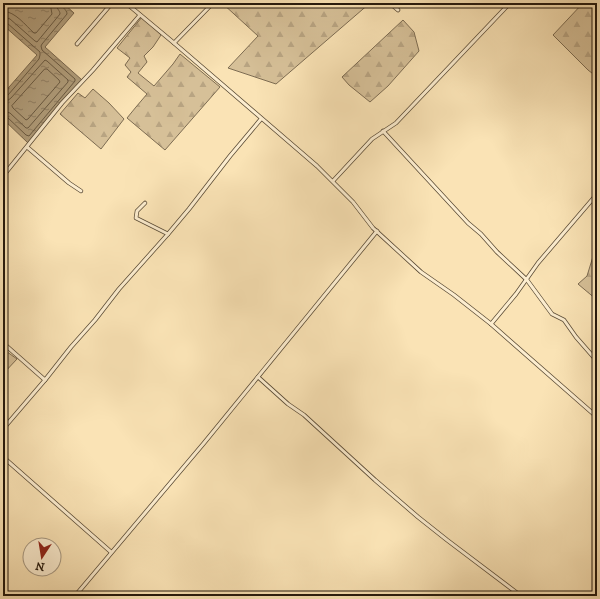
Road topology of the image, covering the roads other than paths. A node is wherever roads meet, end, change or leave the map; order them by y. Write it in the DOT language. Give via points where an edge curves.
graph roads {
  1 [pos="112,3"];
  2 [pos="126,3"];
  3 [pos="214,3"];
  4 [pos="390,3"];
  5 [pos="510,3"];
  6 [pos="398,10"];
  7 [pos="140,15"];
  8 [pos="174,43"];
  9 [pos="77,44"];
  10 [pos="261,119"];
  11 [pos="383,131"];
  12 [pos="27,147"];
  13 [pos="3,176"];
  14 [pos="333,181"];
  15 [pos="81,191"];
  16 [pos="597,194"];
  17 [pos="145,203"];
  18 [pos="377,231"];
  19 [pos="168,234"];
  20 [pos="527,280"];
  21 [pos="491,324"];
  22 [pos="3,343"];
  23 [pos="597,361"];
  24 [pos="258,377"];
  25 [pos="45,380"];
  26 [pos="597,417"];
  27 [pos="3,429"];
  28 [pos="3,457"];
  29 [pos="111,552"];
  30 [pos="75,596"];
  31 [pos="521,596"];
  1 -- 9 [label="street"];
  2 -- 7 [label="street"];
  3 -- 8 [label="street"];
  4 -- 6 [label="street"];
  5 -- 11 [label="street" via="396,123"];
  7 -- 8 [label="street"];
  7 -- 12 [label="street" via="62,103"];
  8 -- 10 [label="street"];
  10 -- 14 [label="street"];
  10 -- 19 [label="street"];
  11 -- 14 [label="street" via="372,139"];
  11 -- 20 [label="street" via="468,223"];
  12 -- 13 [label="street"];
  12 -- 15 [label="street"];
  14 -- 18 [label="street"];
  16 -- 20 [label="street" via="538,262"];
  17 -- 19 [label="street" via="137,211 136,218"];
  18 -- 21 [label="street" via="421,272"];
  18 -- 24 [label="street"];
  19 -- 25 [label="street" via="119,289"];
  20 -- 21 [label="street"];
  20 -- 23 [label="street" via="552,314 564,320"];
  21 -- 26 [label="street"];
  22 -- 25 [label="street"];
  24 -- 29 [label="street"];
  24 -- 31 [label="street" via="418,517"];
  25 -- 27 [label="street"];
  28 -- 29 [label="street"];
  29 -- 30 [label="street"];
}
